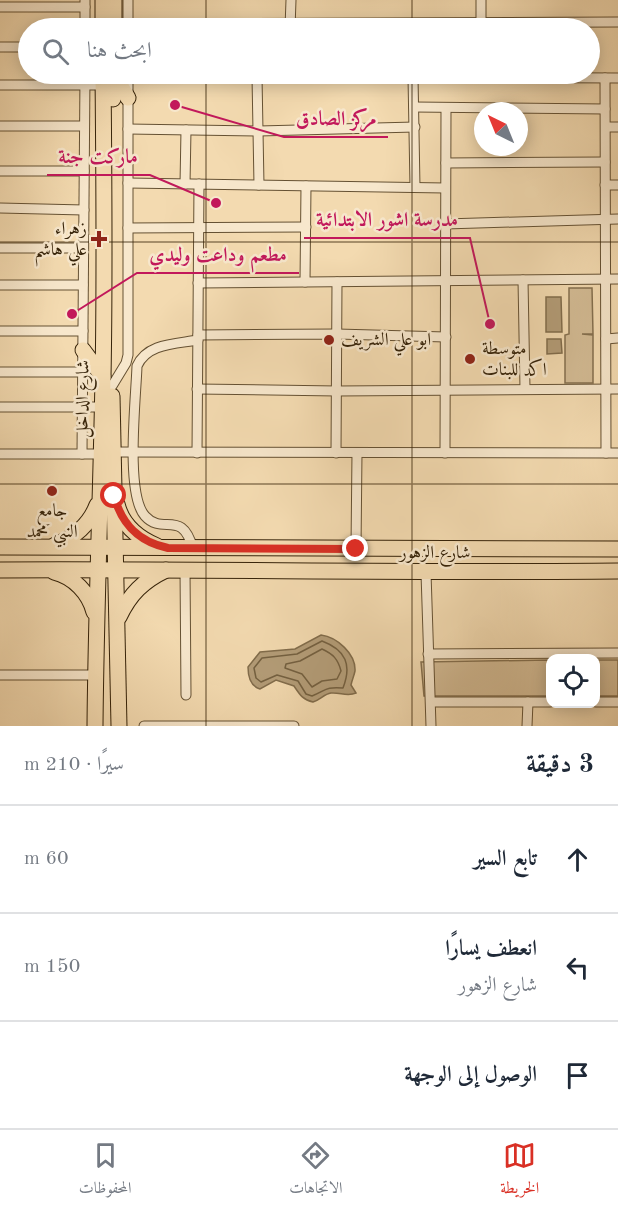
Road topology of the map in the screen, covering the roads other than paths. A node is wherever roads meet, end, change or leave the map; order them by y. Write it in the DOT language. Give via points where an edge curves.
graph roads {
  1 [pos="103,0"];
  2 [pos="114,0"];
  3 [pos="128,0"];
  4 [pos="291,0"];
  5 [pos="481,0"];
  6 [pos="85,3"];
  7 [pos="0,7"];
  8 [pos="103,18"];
  9 [pos="120,18"];
  10 [pos="125,18"];
  11 [pos="290,18"];
  12 [pos="480,18"];
  13 [pos="618,22"];
  14 [pos="600,23"];
  15 [pos="0,47"];
  16 [pos="18,47"];
  17 [pos="600,78"];
  18 [pos="605,78"];
  19 [pos="618,78"];
  20 [pos="87,84"];
  21 [pos="115,84"];
  22 [pos="120,84"];
  23 [pos="257,84"];
  24 [pos="413,84"];
  25 [pos="0,85"];
  26 [pos="84,85"];
  27 [pos="128,98"];
  28 [pos="414,107"];
  29 [pos="446,109"];
  30 [pos="605,109"];
  31 [pos="0,126"];
  32 [pos="84,126"];
  33 [pos="415,127"];
  34 [pos="606,127"];
  35 [pos="618,127"];
  36 [pos="128,129"];
  37 [pos="186,130"];
  38 [pos="259,131"];
  39 [pos="605,162"];
  40 [pos="446,164"];
  41 [pos="0,171"];
  42 [pos="84,171"];
  43 [pos="128,183"];
  44 [pos="185,184"];
  45 [pos="199,184"];
  46 [pos="259,185"];
  47 [pos="605,185"];
  48 [pos="618,185"];
  49 [pos="306,186"];
  50 [pos="415,187"];
  51 [pos="446,188"];
  52 [pos="0,208"];
  53 [pos="84,210"];
  54 [pos="605,219"];
  55 [pos="618,219"];
  56 [pos="446,224"];
  57 [pos="306,227"];
  58 [pos="128,228"];
  59 [pos="198,228"];
  60 [pos="0,248"];
  61 [pos="83,248"];
  62 [pos="606,279"];
  63 [pos="618,279"];
  64 [pos="446,280"];
  65 [pos="523,280"];
  66 [pos="305,282"];
  67 [pos="337,282"];
  68 [pos="198,283"];
  69 [pos="0,285"];
  70 [pos="83,285"];
  71 [pos="0,331"];
  72 [pos="83,331"];
  73 [pos="337,334"];
  74 [pos="446,337"];
  75 [pos="198,338"];
  76 [pos="618,338"];
  77 [pos="606,339"];
  78 [pos="83,350"];
  79 [pos="140,360"];
  80 [pos="126,363"];
  81 [pos="0,372"];
  82 [pos="82,372"];
  83 [pos="107,382"];
  84 [pos="197,389"];
  85 [pos="446,389"];
  86 [pos="525,389"];
  87 [pos="606,389"];
  88 [pos="618,389"];
  89 [pos="337,391"];
  90 [pos="0,407"];
  91 [pos="82,407"];
  92 [pos="102,407"];
  93 [pos="134,452"];
  94 [pos="107,453"];
  95 [pos="197,453"];
  96 [pos="336,453"];
  97 [pos="357,453"];
  98 [pos="446,453"];
  99 [pos="606,453"];
  100 [pos="618,453"];
  101 [pos="0,454"];
  102 [pos="82,454"];
  103 [pos="107,496"];
  104 [pos="0,546"];
  105 [pos="45,547"];
  106 [pos="98,548"];
  107 [pos="116,548"];
  108 [pos="168,548"];
  109 [pos="193,549"];
  110 [pos="356,549"];
  111 [pos="618,549"];
  112 [pos="97,569"];
  113 [pos="116,569"];
  114 [pos="168,569"];
  115 [pos="184,569"];
  116 [pos="0,570"];
  117 [pos="45,570"];
  118 [pos="618,571"];
  119 [pos="426,573"];
  120 [pos="96,619"];
  121 [pos="117,620"];
  122 [pos="96,650"];
  123 [pos="118,650"];
  124 [pos="618,653"];
  125 [pos="428,654"];
  126 [pos="0,675"];
  127 [pos="95,675"];
  128 [pos="186,695"];
  129 [pos="432,702"];
  130 [pos="528,702"];
  131 [pos="546,702"];
  132 [pos="600,702"];
  133 [pos="618,702"];
  134 [pos="95,726"];
  135 [pos="119,726"];
  136 [pos="144,726"];
  137 [pos="294,726"];
  138 [pos="431,726"];
  139 [pos="528,726"];
  1 -- 8 [label="main road"];
  2 -- 9 [label="main road"];
  3 -- 10 [label="street"];
  4 -- 11 [label="street"];
  5 -- 12 [label="street"];
  6 -- 7 [label="street"];
  13 -- 14 [label="street"];
  15 -- 16 [label="street"];
  17 -- 18 [label="street"];
  18 -- 19 [label="street"];
  18 -- 30 [label="street"];
  20 -- 26 [label="street"];
  21 -- 83 [label="main road, شارع الداخل"];
  22 -- 27 [label="main road"];
  23 -- 38 [label="street"];
  24 -- 28 [label="street"];
  25 -- 26 [label="street"];
  26 -- 32 [label="street"];
  27 -- 36 [label="street"];
  28 -- 29 [label="street"];
  28 -- 33 [label="street"];
  29 -- 30 [label="street"];
  29 -- 40 [label="street"];
  30 -- 34 [label="street"];
  31 -- 32 [label="street"];
  32 -- 42 [label="street"];
  33 -- 38 [label="street"];
  33 -- 50 [label="street"];
  34 -- 35 [label="street"];
  34 -- 39 [label="street"];
  36 -- 37 [label="street"];
  36 -- 43 [label="street"];
  37 -- 38 [label="street"];
  37 -- 44 [label="street"];
  38 -- 46 [label="street"];
  39 -- 40 [label="street"];
  39 -- 47 [label="street"];
  40 -- 51 [label="street"];
  41 -- 42 [label="street"];
  42 -- 53 [label="street"];
  43 -- 44 [label="street"];
  43 -- 58 [label="street"];
  44 -- 45 [label="street"];
  45 -- 46 [label="street"];
  45 -- 59 [label="street"];
  46 -- 49 [label="street"];
  47 -- 48 [label="street"];
  47 -- 54 [label="street"];
  49 -- 50 [label="street"];
  49 -- 57 [label="street"];
  50 -- 51 [label="street"];
  51 -- 56 [label="street"];
  52 -- 53 [label="street"];
  53 -- 61 [label="street"];
  54 -- 55 [label="street"];
  54 -- 56 [label="street"];
  54 -- 62 [label="street"];
  56 -- 64 [label="street"];
  57 -- 59 [label="street"];
  57 -- 66 [label="street"];
  58 -- 59 [label="street"];
  58 -- 80 [label="street"];
  59 -- 68 [label="street"];
  60 -- 61 [label="street"];
  61 -- 70 [label="street"];
  62 -- 63 [label="street"];
  62 -- 65 [label="street"];
  62 -- 77 [label="street"];
  64 -- 65 [label="street"];
  64 -- 67 [label="street"];
  64 -- 74 [label="street"];
  65 -- 86 [label="street"];
  66 -- 67 [label="street"];
  66 -- 68 [label="street"];
  67 -- 73 [label="street"];
  68 -- 75 [label="street"];
  69 -- 70 [label="street"];
  70 -- 72 [label="street"];
  71 -- 72 [label="street"];
  72 -- 78 [label="street"];
  73 -- 74 [label="street"];
  73 -- 75 [label="street"];
  73 -- 89 [label="street"];
  74 -- 85 [label="street"];
  75 -- 79 [label="street" via="161,346"];
  75 -- 84 [label="street"];
  76 -- 77 [label="street"];
  77 -- 87 [label="street"];
  78 -- 82 [label="street"];
  78 -- 83 [label="main road"];
  79 -- 80 [label="street"];
  79 -- 93 [label="street"];
  80 -- 83 [label="street"];
  81 -- 82 [label="street"];
  82 -- 91 [label="street"];
  83 -- 92 [label="main road, شارع الداخل"];
  83 -- 94 [label="main road, شارع الداخل"];
  84 -- 89 [label="street"];
  84 -- 95 [label="street"];
  85 -- 86 [label="street"];
  85 -- 89 [label="street"];
  85 -- 98 [label="street"];
  86 -- 87 [label="street"];
  87 -- 88 [label="street"];
  87 -- 99 [label="street"];
  89 -- 96 [label="street"];
  90 -- 91 [label="street"];
  91 -- 92 [label="street"];
  91 -- 102 [label="street"];
  92 -- 94 [label="main road, شارع الداخل"];
  93 -- 94 [label="street"];
  93 -- 95 [label="street"];
  93 -- 109 [label="street" via="140,509 156,523 185,529"];
  94 -- 102 [label="street"];
  94 -- 103 [label="main road, شارع الداخل"];
  95 -- 96 [label="street"];
  96 -- 97 [label="street"];
  97 -- 98 [label="street"];
  97 -- 110 [label="street"];
  98 -- 99 [label="street"];
  99 -- 100 [label="street"];
  101 -- 102 [label="street"];
  103 -- 105 [label="main road" via="80,530"];
  103 -- 106 [label="main road, شارع الداخل"];
  103 -- 107 [label="main road, شارع الداخل"];
  103 -- 108 [label="main road" via="143,540"];
  104 -- 105 [label="main road, شارع الزهور"];
  105 -- 106 [label="main road, شارع الزهور"];
  106 -- 107 [label="main road, شارع الزهور"];
  106 -- 112 [label="main road, شارع الداخل"];
  107 -- 108 [label="main road, شارع الزهور"];
  107 -- 113 [label="main road, شارع الداخل"];
  108 -- 109 [label="main road, شارع الزهور"];
  109 -- 110 [label="main road, شارع الزهور"];
  110 -- 111 [label="main road, شارع الزهور"];
  112 -- 113 [label="main road, شارع الزهور"];
  112 -- 117 [label="main road, شارع الزهور"];
  112 -- 120 [label="main road, شارع الداخل"];
  113 -- 114 [label="main road, شارع الزهور"];
  113 -- 121 [label="main road, شارع الداخل"];
  114 -- 115 [label="main road, شارع الزهور"];
  114 -- 121 [label="main road" via="137,588"];
  115 -- 119 [label="main road, شارع الزهور"];
  115 -- 128 [label="street"];
  116 -- 117 [label="main road, شارع الزهور"];
  117 -- 120 [label="main road" via="60,573 79,586"];
  118 -- 119 [label="main road, شارع الزهور"];
  119 -- 125 [label="street"];
  120 -- 122 [label="main road, شارع الداخل"];
  121 -- 123 [label="main road, شارع الداخل"];
  122 -- 123 [label="main road"];
  122 -- 127 [label="main road, شارع الداخل"];
  123 -- 135 [label="main road, شارع الداخل"];
  124 -- 125 [label="street"];
  125 -- 129 [label="street"];
  126 -- 127 [label="street"];
  127 -- 134 [label="main road, شارع الداخل"];
  129 -- 130 [label="street"];
  129 -- 138 [label="street"];
  130 -- 131 [label="street"];
  130 -- 139 [label="street"];
  132 -- 133 [label="street"];
  136 -- 137 [label="street"];
}
